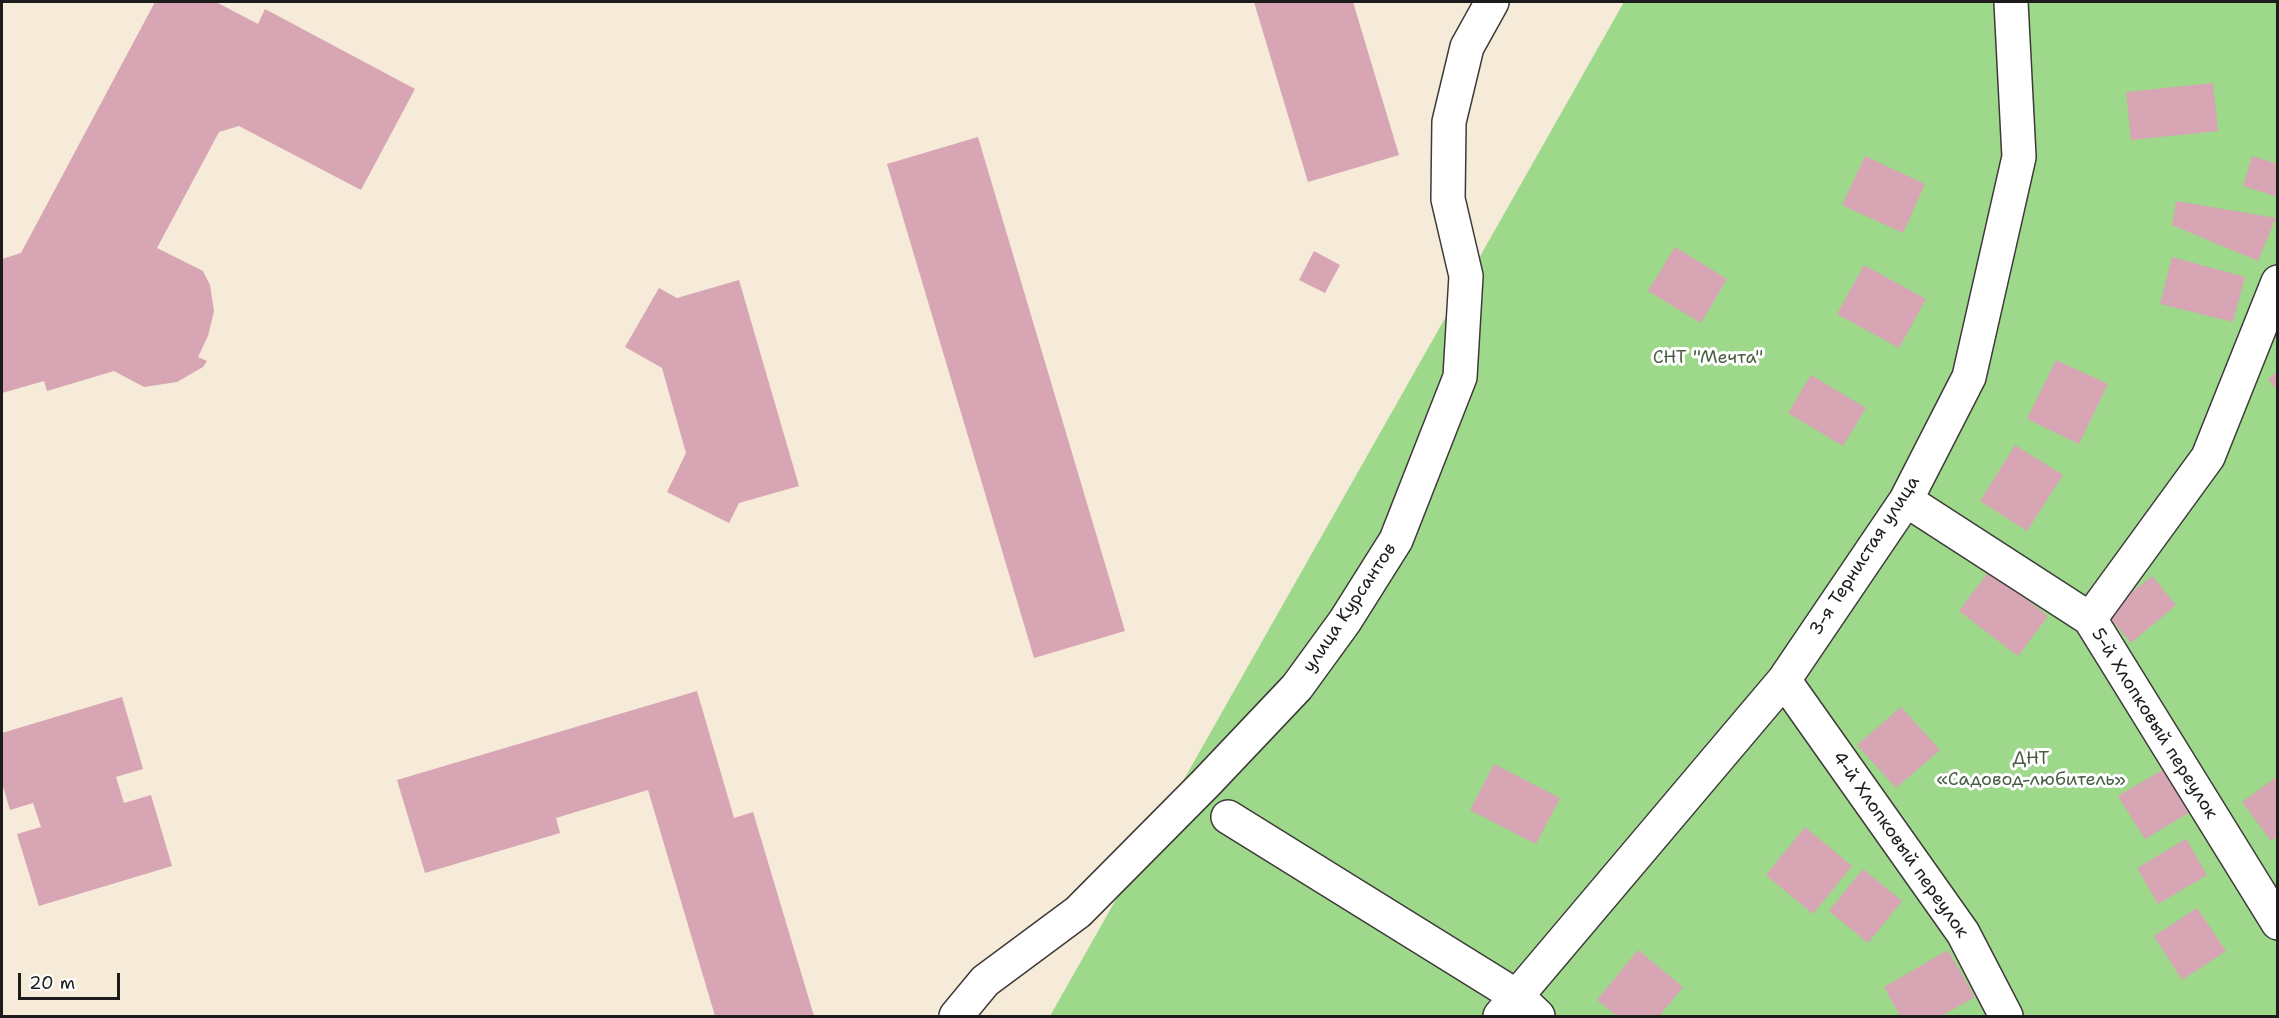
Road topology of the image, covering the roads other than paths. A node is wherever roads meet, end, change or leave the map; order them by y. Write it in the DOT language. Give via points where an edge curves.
graph roads {
  1 [pos="1492,2"];
  2 [pos="2011,2"];
  3 [pos="2276,293"];
  4 [pos="1906,500"];
  5 [pos="2090,619"];
  6 [pos="1784,680"];
  7 [pos="1228,817"];
  8 [pos="2277,923"];
  9 [pos="1519,1010"];
  10 [pos="956,1017"];
  11 [pos="2006,1017"];
  1 -- 10 [label="street, улица Курсантов" via="1467,47 1449,122 1448,199 1466,276 1460,377 1396,540 1346,621 1297,687 1078,912 985,981"];
  2 -- 4 [label="street, 3-я Тернистая улица" via="2019,157 1969,377"];
  3 -- 5 [label="street" via="2208,457"];
  4 -- 5 [label="street, 5-й Хлопковый переулок"];
  4 -- 6 [label="street, 3-я Тернистая улица"];
  5 -- 8 [label="street, 5-й Хлопковый переулок"];
  6 -- 9 [label="street, 3-я Тернистая улица"];
  6 -- 11 [label="street, 4-й Хлопковый переулок" via="1963,933"];
  7 -- 9 [label="street"];
}
